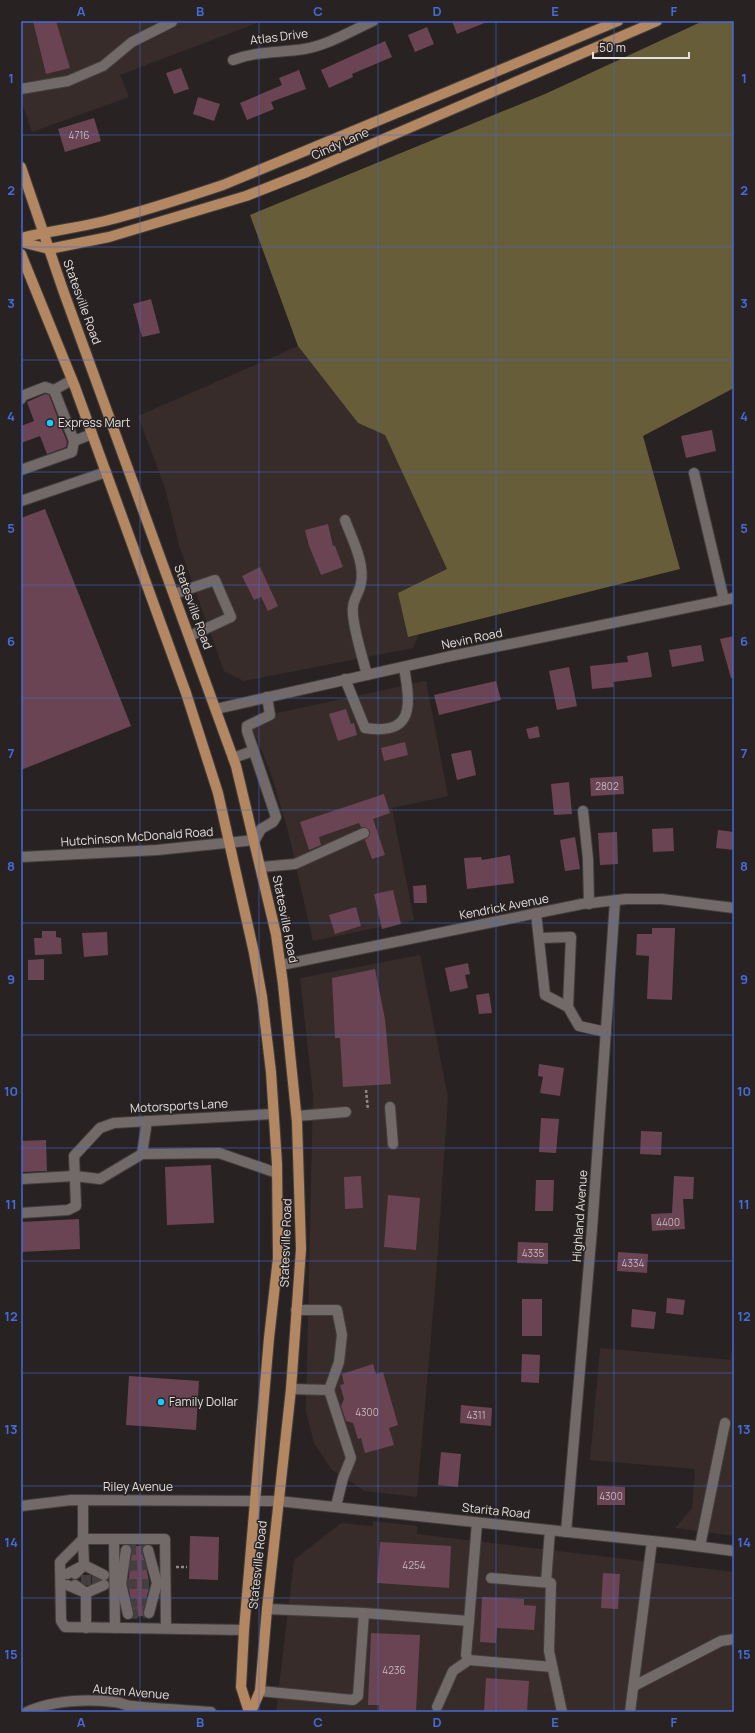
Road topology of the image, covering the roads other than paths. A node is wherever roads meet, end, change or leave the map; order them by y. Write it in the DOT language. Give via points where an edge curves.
graph roads {
  1 [pos="373,21"];
  2 [pos="618,21"];
  3 [pos="658,21"];
  4 [pos="172,22"];
  5 [pos="233,60"];
  6 [pos="21,89"];
  7 [pos="21,167"];
  8 [pos="43,232"];
  9 [pos="21,238"];
  10 [pos="21,242"];
  11 [pos="48,249"];
  12 [pos="21,254"];
  13 [pos="72,380"];
  14 [pos="54,390"];
  15 [pos="21,399"];
  16 [pos="92,434"];
  17 [pos="74,441"];
  18 [pos="21,470"];
  19 [pos="106,472"];
  20 [pos="694,473"];
  21 [pos="21,501"];
  22 [pos="345,520"];
  23 [pos="174,594"];
  24 [pos="729,599"];
  25 [pos="190,636"];
  26 [pos="404,666"];
  27 [pos="367,675"];
  28 [pos="345,680"];
  29 [pos="267,697"];
  30 [pos="216,709"];
  31 [pos="253,750"];
  32 [pos="233,758"];
  33 [pos="583,811"];
  34 [pos="364,833"];
  35 [pos="255,840"];
  36 [pos="230,844"];
  37 [pos="21,857"];
  38 [pos="261,867"];
  39 [pos="615,901"];
  40 [pos="589,904"];
  41 [pos="734,908"];
  42 [pos="536,913"];
  43 [pos="540,938"];
  44 [pos="281,965"];
  45 [pos="568,1008"];
  46 [pos="606,1032"];
  47 [pos="390,1107"];
  48 [pos="346,1112"];
  49 [pos="273,1114"];
  50 [pos="297,1116"];
  51 [pos="147,1121"];
  52 [pos="393,1144"];
  53 [pos="142,1154"];
  54 [pos="277,1173"];
  55 [pos="74,1176"];
  56 [pos="21,1179"];
  57 [pos="21,1213"];
  58 [pos="296,1310"];
  59 [pos="291,1389"];
  60 [pos="329,1390"];
  61 [pos="725,1423"];
  62 [pos="83,1500"];
  63 [pos="255,1500"];
  64 [pos="278,1501"];
  65 [pos="21,1506"];
  66 [pos="336,1506"];
  67 [pos="476,1522"];
  68 [pos="550,1530"];
  69 [pos="566,1532"];
  70 [pos="83,1539"];
  71 [pos="114,1539"];
  72 [pos="652,1541"];
  73 [pos="700,1546"];
  74 [pos="126,1550"];
  75 [pos="148,1550"];
  76 [pos="734,1551"];
  77 [pos="148,1565"];
  78 [pos="127,1566"];
  79 [pos="490,1578"];
  80 [pos="85,1579"];
  81 [pos="546,1582"];
  82 [pos="157,1583"];
  83 [pos="121,1584"];
  84 [pos="127,1602"];
  85 [pos="149,1602"];
  86 [pos="266,1609"];
  87 [pos="149,1613"];
  88 [pos="364,1613"];
  89 [pos="128,1614"];
  90 [pos="469,1621"];
  91 [pos="86,1628"];
  92 [pos="115,1628"];
  93 [pos="166,1628"];
  94 [pos="244,1630"];
  95 [pos="734,1639"];
  96 [pos="469,1660"];
  97 [pos="552,1667"];
  98 [pos="634,1686"];
  99 [pos="260,1691"];
  100 [pos="437,1707"];
  101 [pos="135,1709"];
  102 [pos="27,1712"];
  103 [pos="211,1712"];
  104 [pos="250,1712"];
  105 [pos="562,1712"];
  106 [pos="630,1712"];
  1 -- 5 [label="street, Atlas Drive" via="304,49 247,55"];
  2 -- 8 [label="main road, Cindy Lane" via="223,185 162,206 104,221"];
  3 -- 11 [label="main road, Cindy Lane" via="246,196 109,237"];
  4 -- 6 [label="street" via="132,42 103,66 68,81"];
  7 -- 8 [label="main road, Statesville Road"];
  8 -- 9 [label="main road, Cindy Lane"];
  8 -- 11 [label="main road, Statesville Road"];
  10 -- 11 [label="main road, Cindy Lane"];
  11 -- 23 [label="main road, Statesville Road"];
  12 -- 13 [label="main road, Statesville Road"];
  13 -- 14 [label="street"];
  13 -- 16 [label="main road, Statesville Road"];
  14 -- 15 [label="street" via="45,387 22,396"];
  14 -- 17 [label="street"];
  16 -- 17 [label="street"];
  16 -- 19 [label="main road, Statesville Road"];
  17 -- 18 [label="street" via="72,452"];
  19 -- 21 [label="street"];
  19 -- 36 [label="main road, Statesville Road" via="186,693 218,793"];
  20 -- 24 [label="street"];
  22 -- 27 [label="street" via="361,569 361,582 353,602 353,615"];
  23 -- 25 [label="main road, Statesville Road"];
  23 -- 25 [label="street" via="215,580 231,617"];
  24 -- 26 [label="street, Nevin Road"];
  25 -- 30 [label="main road, Statesville Road"];
  26 -- 27 [label="street, Nevin Road"];
  26 -- 28 [label="street" via="409,697 405,719 397,726 381,730 366,728"];
  27 -- 28 [label="street, Nevin Road"];
  28 -- 29 [label="street, Nevin Road"];
  29 -- 30 [label="street, Nevin Road"];
  29 -- 31 [label="street" via="270,715 248,726 247,736"];
  30 -- 32 [label="main road, Statesville Road"];
  31 -- 32 [label="street"];
  31 -- 35 [label="street" via="276,817 273,822 261,829"];
  32 -- 35 [label="main road, Statesville Road"];
  33 -- 40 [label="street"];
  34 -- 38 [label="street" via="296,864"];
  35 -- 36 [label="street, Hutchinson McDonald Road"];
  35 -- 38 [label="main road, Statesville Road"];
  36 -- 37 [label="street, Hutchinson McDonald Road"];
  36 -- 49 [label="main road, Statesville Road" via="262,997"];
  38 -- 44 [label="main road, Statesville Road"];
  39 -- 40 [label="street, Kendrick Avenue"];
  39 -- 41 [label="street, Kendrick Avenue" via="662,899"];
  39 -- 46 [label="street, Highland Avenue"];
  40 -- 42 [label="street, Kendrick Avenue"];
  42 -- 43 [label="street"];
  42 -- 44 [label="street, Kendrick Avenue"];
  43 -- 45 [label="street" via="545,995"];
  43 -- 45 [label="street" via="571,937"];
  44 -- 50 [label="main road, Statesville Road"];
  45 -- 46 [label="street" via="579,1026"];
  46 -- 69 [label="street, Highland Avenue"];
  47 -- 52 [label="street"];
  48 -- 50 [label="street"];
  49 -- 51 [label="street, Motorsports Lane"];
  49 -- 54 [label="main road, Statesville Road"];
  50 -- 58 [label="main road, Statesville Road" via="301,1249"];
  51 -- 53 [label="street"];
  51 -- 55 [label="street, Motorsports Lane" via="114,1123 100,1128 74,1156"];
  53 -- 54 [label="street" via="219,1153"];
  53 -- 55 [label="street" via="100,1179"];
  54 -- 63 [label="main road, Statesville Road" via="278,1258"];
  55 -- 56 [label="street"];
  55 -- 57 [label="street, Motorsports Lane" via="76,1206 68,1210"];
  58 -- 59 [label="main road, Statesville Road"];
  58 -- 60 [label="street" via="337,1310 342,1335 339,1362"];
  59 -- 60 [label="street"];
  59 -- 64 [label="main road, Statesville Road"];
  60 -- 66 [label="street" via="351,1458"];
  61 -- 73 [label="street"];
  62 -- 63 [label="street, Riley Avenue"];
  62 -- 65 [label="street, Riley Avenue" via="50,1501"];
  62 -- 70 [label="street"];
  63 -- 64 [label="street, Starita Road"];
  63 -- 94 [label="main road, Statesville Road"];
  64 -- 66 [label="street, Starita Road"];
  64 -- 86 [label="main road, Statesville Road"];
  66 -- 67 [label="street, Starita Road"];
  67 -- 68 [label="street, Starita Road"];
  67 -- 90 [label="street"];
  68 -- 69 [label="street, Starita Road"];
  68 -- 81 [label="street"];
  69 -- 72 [label="street, Starita Road"];
  70 -- 71 [label="street"];
  70 -- 80 [label="street"];
  70 -- 91 [label="street" via="60,1562 61,1621 64,1628"];
  71 -- 82 [label="street" via="165,1539"];
  71 -- 83 [label="street"];
  72 -- 73 [label="street, Starita Road"];
  72 -- 98 [label="street"];
  73 -- 76 [label="street, Starita Road"];
  74 -- 83 [label="street"];
  75 -- 82 [label="street"];
  77 -- 82 [label="street"];
  78 -- 83 [label="street"];
  79 -- 81 [label="street"];
  80 -- 80 [label="street" via="71,1579"];
  80 -- 80 [label="street" via="101,1580"];
  80 -- 91 [label="street"];
  81 -- 97 [label="street" via="551,1583 549,1651"];
  82 -- 85 [label="street"];
  82 -- 87 [label="street"];
  82 -- 93 [label="street"];
  83 -- 84 [label="street"];
  83 -- 89 [label="street"];
  83 -- 92 [label="street"];
  86 -- 88 [label="street"];
  86 -- 99 [label="main road, Statesville Road"];
  88 -- 90 [label="street"];
  88 -- 99 [label="street" via="358,1696 353,1700"];
  90 -- 96 [label="street" via="466,1656"];
  91 -- 92 [label="street"];
  92 -- 93 [label="street"];
  93 -- 94 [label="street"];
  94 -- 104 [label="main road, Statesville Road" via="241,1687"];
  95 -- 98 [label="street" via="721,1641"];
  96 -- 97 [label="street"];
  96 -- 100 [label="street" via="453,1671"];
  97 -- 105 [label="street"];
  98 -- 106 [label="street"];
  99 -- 104 [label="main road, Statesville Road"];
  101 -- 102 [label="street, Auten Avenue" via="116,1702 71,1701 38,1707"];
  101 -- 103 [label="street, Auten Avenue"];
}
